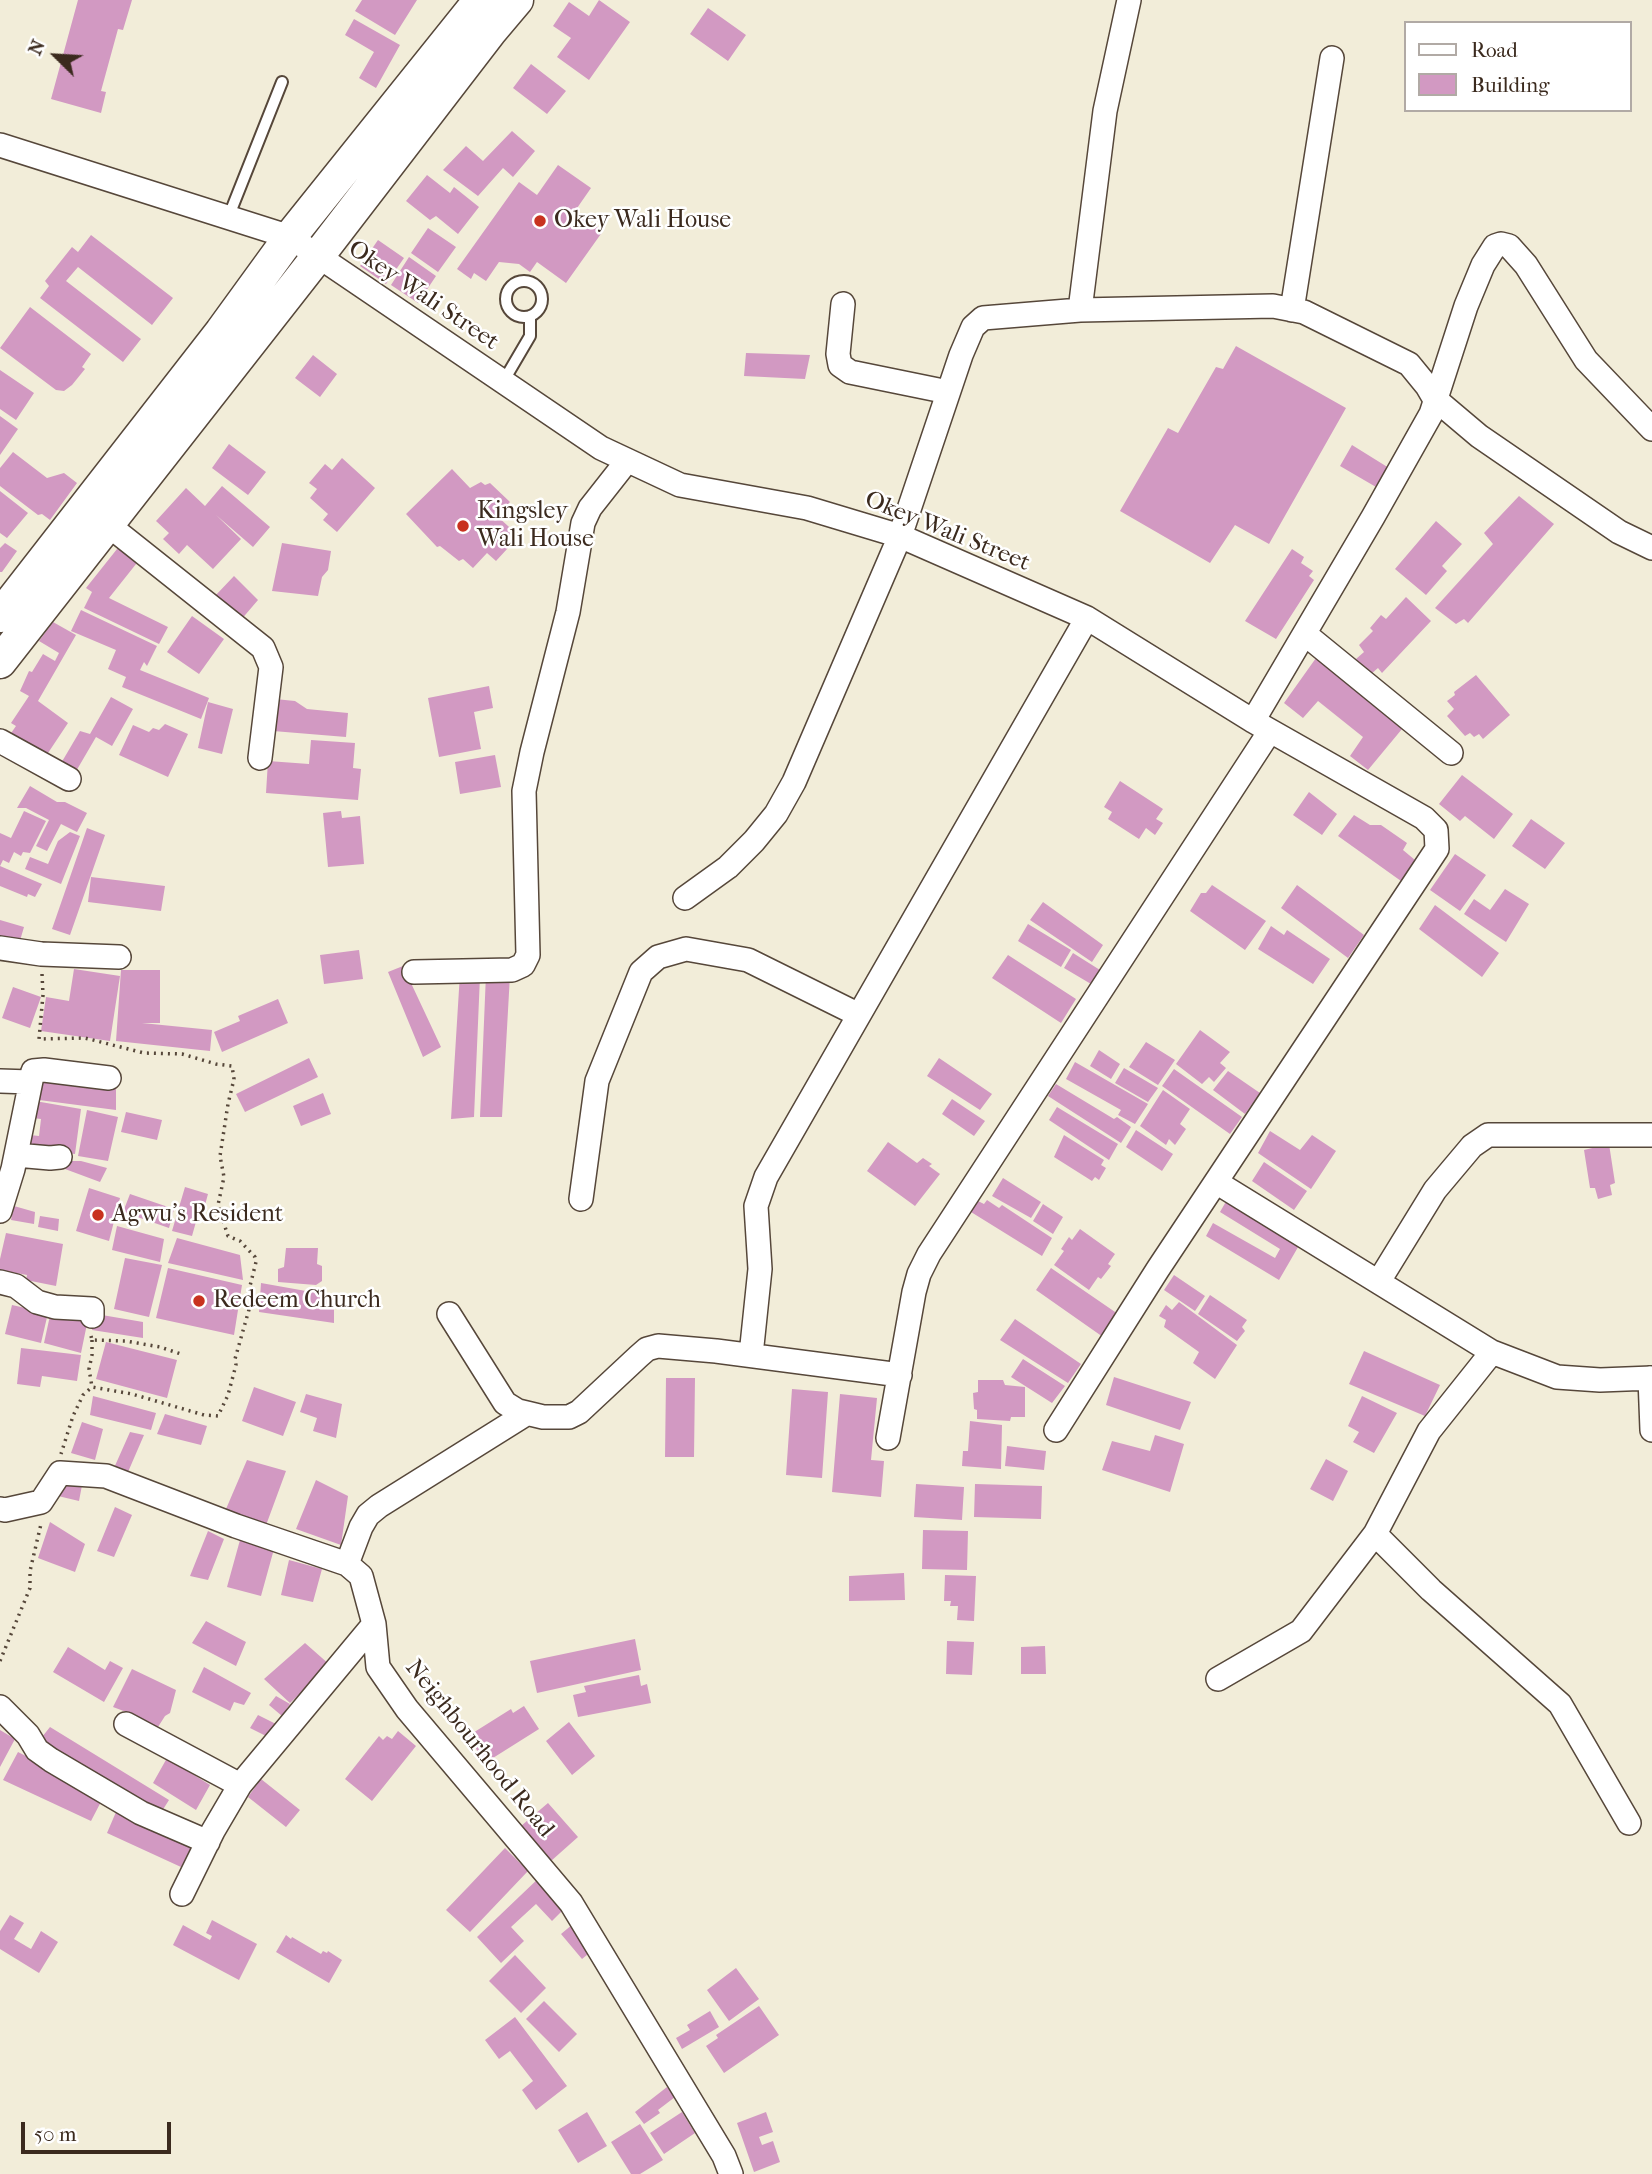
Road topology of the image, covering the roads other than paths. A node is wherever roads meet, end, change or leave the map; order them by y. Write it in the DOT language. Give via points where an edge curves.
graph roads {
  1 [pos="480,0"];
  2 [pos="517,0"];
  3 [pos="1129,0"];
  4 [pos="1332,58"];
  5 [pos="282,82"];
  6 [pos="0,145"];
  7 [pos="228,218"];
  8 [pos="290,237"];
  9 [pos="318,256"];
  10 [pos="843,304"];
  11 [pos="1080,310"];
  12 [pos="1292,310"];
  13 [pos="530,316"];
  14 [pos="503,382"];
  15 [pos="948,392"];
  16 [pos="1434,398"];
  17 [pos="1652,429"];
  18 [pos="627,461"];
  19 [pos="107,524"];
  20 [pos="900,536"];
  21 [pos="1652,548"];
  22 [pos="3,606"];
  23 [pos="1087,618"];
  24 [pos="1305,634"];
  25 [pos="0,662"];
  26 [pos="1262,726"];
  27 [pos="0,741"];
  28 [pos="1451,753"];
  29 [pos="260,758"];
  30 [pos="69,779"];
  31 [pos="685,898"];
  32 [pos="0,948"];
  33 [pos="119,957"];
  34 [pos="414,972"];
  35 [pos="859,1015"];
  36 [pos="109,1078"];
  37 [pos="0,1081"];
  38 [pos="30,1082"];
  39 [pos="1652,1135"];
  40 [pos="10,1157"];
  41 [pos="60,1157"];
  42 [pos="1216,1182"];
  43 [pos="581,1199"];
  44 [pos="0,1211"];
  45 [pos="1379,1281"];
  46 [pos="0,1282"];
  47 [pos="449,1314"];
  48 [pos="92,1316"];
  49 [pos="1492,1352"];
  50 [pos="751,1355"];
  51 [pos="900,1375"];
  52 [pos="1651,1378"];
  53 [pos="526,1414"];
  54 [pos="1056,1430"];
  55 [pos="1652,1430"];
  56 [pos="888,1438"];
  57 [pos="0,1509"];
  58 [pos="1375,1534"];
  59 [pos="347,1564"];
  60 [pos="374,1624"];
  61 [pos="1218,1679"];
  62 [pos="0,1707"];
  63 [pos="126,1724"];
  64 [pos="240,1785"];
  65 [pos="1629,1823"];
  66 [pos="208,1842"];
  67 [pos="182,1894"];
  68 [pos="732,2174"];
  1 -- 8 [label="main road"];
  2 -- 9 [label="main road"];
  3 -- 11 [label="street" via="1105,111"];
  4 -- 12 [label="street"];
  5 -- 7 [label="lane"];
  6 -- 7 [label="street, Okey Wali Street"];
  7 -- 8 [label="street, Okey Wali Street"];
  8 -- 9 [label="street, Okey Wali Street"];
  8 -- 22 [label="main road" via="221,332"];
  9 -- 14 [label="street, Okey Wali Street"];
  9 -- 19 [label="main road"];
  10 -- 15 [label="street" via="840,365 850,372"];
  11 -- 12 [label="street" via="1273,306"];
  11 -- 15 [label="street" via="983,318 972,327"];
  12 -- 16 [label="street" via="1409,364"];
  13 -- 14 [label="lane" via="530,337"];
  14 -- 18 [label="street, Okey Wali Street" via="601,449"];
  15 -- 20 [label="street"];
  16 -- 17 [label="street" via="1483,265 1495,246 1502,244 1526,265 1586,360"];
  16 -- 21 [label="street" via="1479,436 1619,532"];
  16 -- 24 [label="street" via="1431,414"];
  18 -- 20 [label="street, Okey Wali Street" via="680,485 807,508"];
  18 -- 34 [label="street" via="583,523 568,612 532,751 524,791 528,955 523,965 512,970"];
  19 -- 25 [label="main road"];
  19 -- 29 [label="street" via="263,648 271,667"];
  20 -- 23 [label="street, Okey Wali Street"];
  20 -- 31 [label="street" via="776,814 728,867"];
  23 -- 26 [label="street, Okey Wali Street"];
  23 -- 35 [label="street"];
  24 -- 26 [label="street"];
  24 -- 28 [label="street"];
  26 -- 42 [label="street, Okey Wali Street" via="1424,818 1436,830 1437,849"];
  26 -- 51 [label="street" via="929,1254 919,1274"];
  27 -- 30 [label="street"];
  32 -- 33 [label="street"];
  35 -- 43 [label="street" via="748,960 686,949 658,957 641,972 597,1082"];
  35 -- 50 [label="street" via="766,1177 757,1206 760,1269"];
  36 -- 38 [label="street" via="44,1070 33,1071"];
  37 -- 38 [label="street"];
  38 -- 40 [label="street"];
  39 -- 45 [label="street" via="1488,1135 1472,1146 1435,1190"];
  40 -- 41 [label="street"];
  40 -- 44 [label="street"];
  42 -- 45 [label="street"];
  42 -- 54 [label="street"];
  45 -- 49 [label="street"];
  46 -- 48 [label="street" via="16,1286 37,1302 92,1310"];
  47 -- 53 [label="street" via="505,1403"];
  49 -- 52 [label="street" via="1558,1377"];
  49 -- 58 [label="street" via="1429,1431"];
  50 -- 51 [label="street"];
  50 -- 53 [label="street" via="658,1346 647,1349 579,1412 558,1418"];
  51 -- 56 [label="street"];
  52 -- 55 [label="street"];
  53 -- 59 [label="street" via="368,1515"];
  57 -- 59 [label="street" via="40,1502 54,1483 106,1476"];
  58 -- 61 [label="street" via="1301,1631"];
  58 -- 65 [label="street" via="1560,1704"];
  59 -- 60 [label="street, Neighbourhood Road" via="361,1576"];
  60 -- 64 [label="street"];
  60 -- 68 [label="street, Neighbourhood Road" via="378,1667 407,1709 571,1903"];
  62 -- 66 [label="street" via="51,1760 141,1813"];
  63 -- 64 [label="street"];
  64 -- 66 [label="street"];
  66 -- 67 [label="street"];
}
